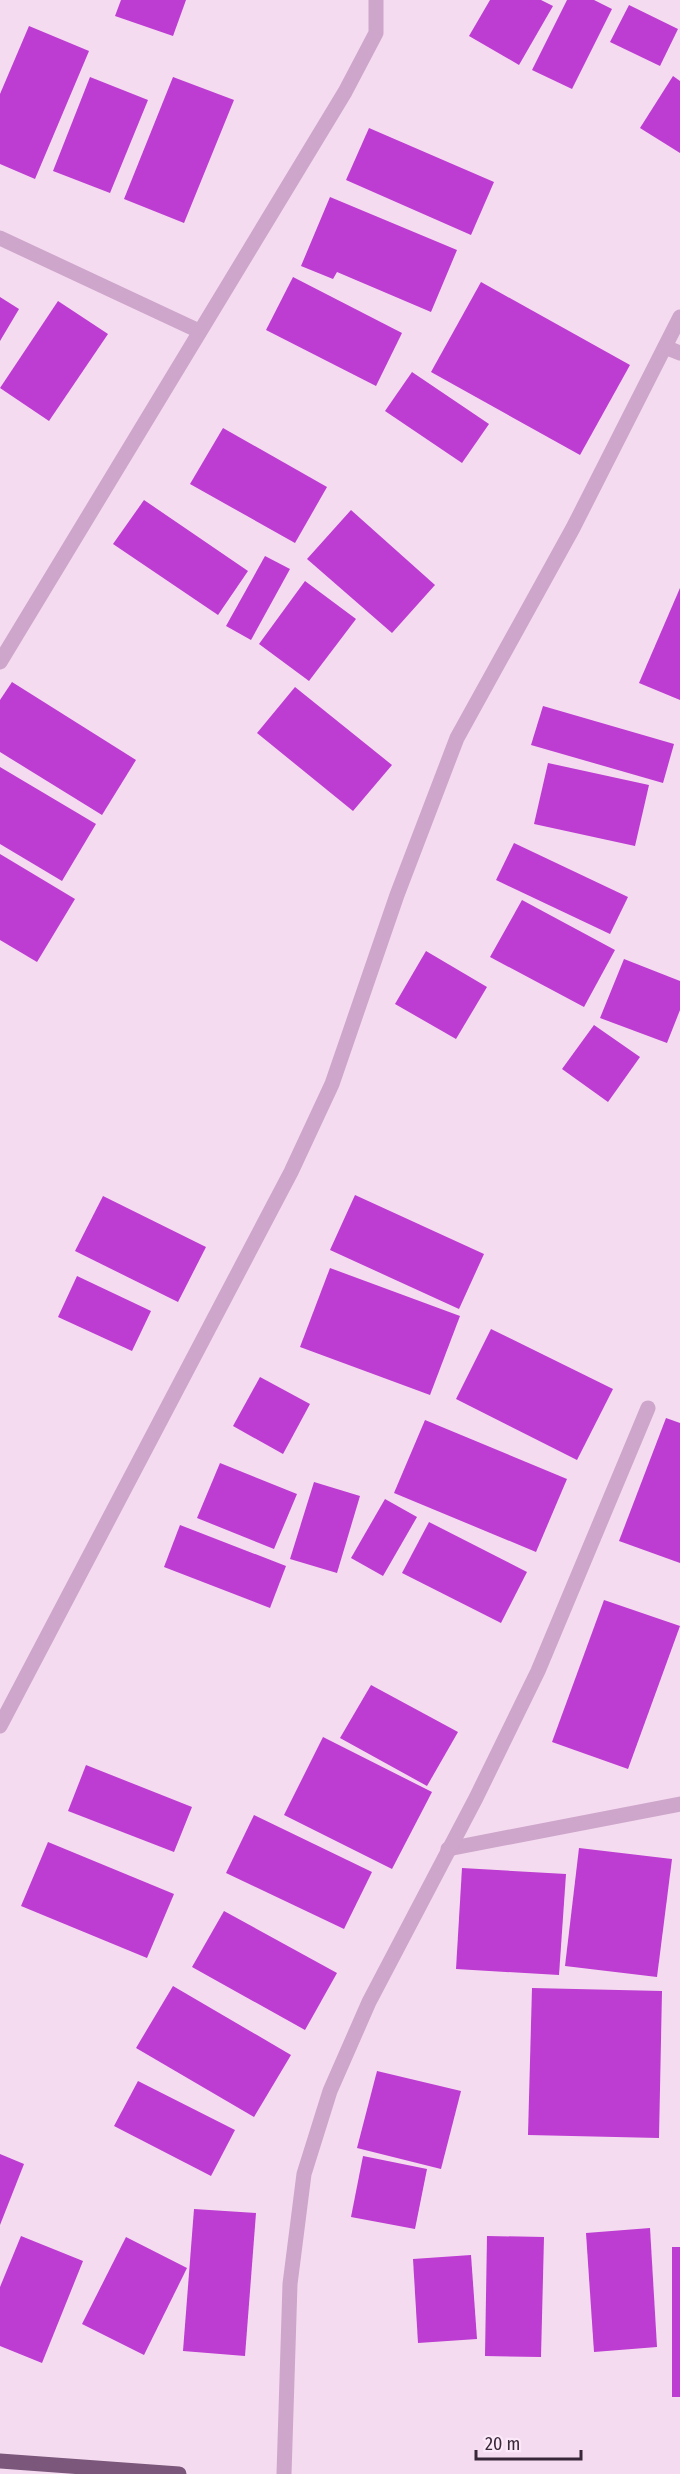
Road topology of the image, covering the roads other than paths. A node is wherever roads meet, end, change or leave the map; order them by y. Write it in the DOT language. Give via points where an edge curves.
graph roads {
  1 [pos="376,0"];
  2 [pos="0,238"];
  3 [pos="680,317"];
  4 [pos="199,331"];
  5 [pos="665,347"];
  6 [pos="680,353"];
  7 [pos="0,662"];
  8 [pos="648,1408"];
  9 [pos="0,1726"];
  10 [pos="680,1804"];
  11 [pos="448,1849"];
  12 [pos="0,2461"];
  13 [pos="179,2474"];
  14 [pos="284,2474"];
  1 -- 4 [label="street" via="375,33 350,82"];
  2 -- 4 [label="street"];
  3 -- 5 [label="street"];
  4 -- 7 [label="street"];
  5 -- 6 [label="street"];
  5 -- 9 [label="street" via="573,528 457,738 397,895 332,1084 291,1172"];
  8 -- 11 [label="street" via="538,1671"];
  10 -- 11 [label="street"];
  11 -- 14 [label="street" via="369,2002 330,2091 304,2174 290,2284"];
  12 -- 13 [label="main road"];
}
